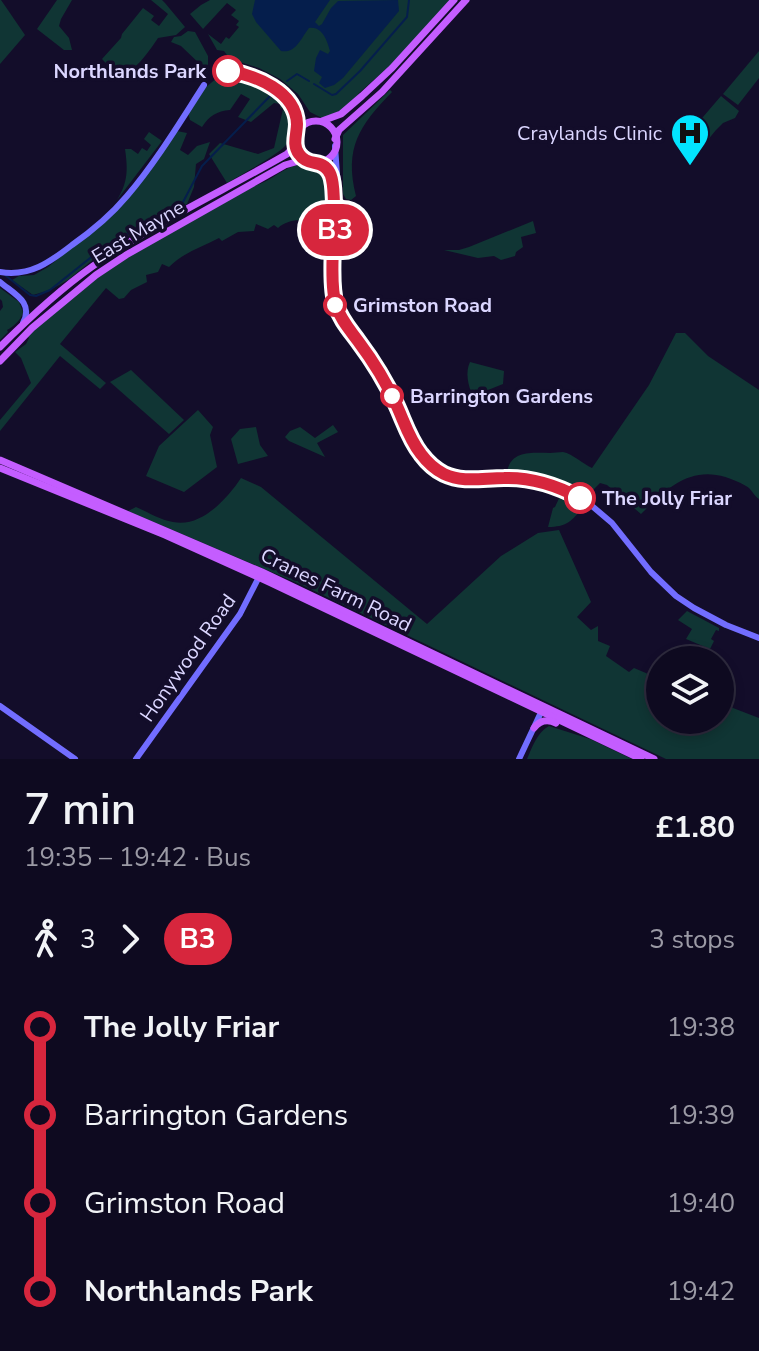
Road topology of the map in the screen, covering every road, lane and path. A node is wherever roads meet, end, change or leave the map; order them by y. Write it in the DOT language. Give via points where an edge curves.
graph roads {
  1 [pos="454,0"];
  2 [pos="466,0"];
  3 [pos="204,85"];
  4 [pos="322,121"];
  5 [pos="295,142"];
  6 [pos="335,142"];
  7 [pos="314,162"];
  8 [pos="339,208"];
  9 [pos="1,273"];
  10 [pos="0,282"];
  11 [pos="16,331"];
  12 [pos="0,347"];
  13 [pos="0,361"];
  14 [pos="0,460"];
  15 [pos="0,468"];
  16 [pos="260,575"];
  17 [pos="759,638"];
  18 [pos="0,706"];
  19 [pos="542,710"];
  20 [pos="534,728"];
  21 [pos="585,732"];
  22 [pos="75,759"];
  23 [pos="136,759"];
  24 [pos="519,759"];
  25 [pos="641,759"];
  26 [pos="654,759"];
  1 -- 4 [label="main road" via="362,96 341,114"];
  2 -- 6 [label="main road" via="382,92 339,130"];
  3 -- 9 [label="street" via="108,217 42,266"];
  4 -- 5 [label="main road" via="306,124"];
  4 -- 6 [label="main road" via="333,130"];
  5 -- 7 [label="main road" via="298,154"];
  5 -- 11 [label="main road, East Mayne" via="287,154 106,257"];
  6 -- 7 [label="main road" via="328,159"];
  6 -- 8 [label="street"];
  7 -- 8 [label="street" via="330,172"];
  7 -- 13 [label="main road, East Mayne" via="282,167 126,255 55,307"];
  8 -- 17 [label="street" via="335,304 430,464 458,479 534,480 575,495 612,523 676,596"];
  10 -- 11 [label="street" via="27,310"];
  11 -- 12 [label="main road, East Mayne"];
  14 -- 16 [label="main road, Cranes Farm Road"];
  15 -- 16 [label="main road, Cranes Farm Road"];
  16 -- 19 [label="main road, Cranes Farm Road"];
  16 -- 23 [label="street, Honywood Road" via="239,616"];
  18 -- 22 [label="street"];
  19 -- 20 [label="street"];
  19 -- 21 [label="main road, Cranes Farm Road"];
  19 -- 26 [label="main road, Cranes Farm Road"];
  20 -- 21 [label="main road" via="549,721"];
  20 -- 24 [label="street"];
  21 -- 25 [label="main road, Cranes Farm Road"];
}
